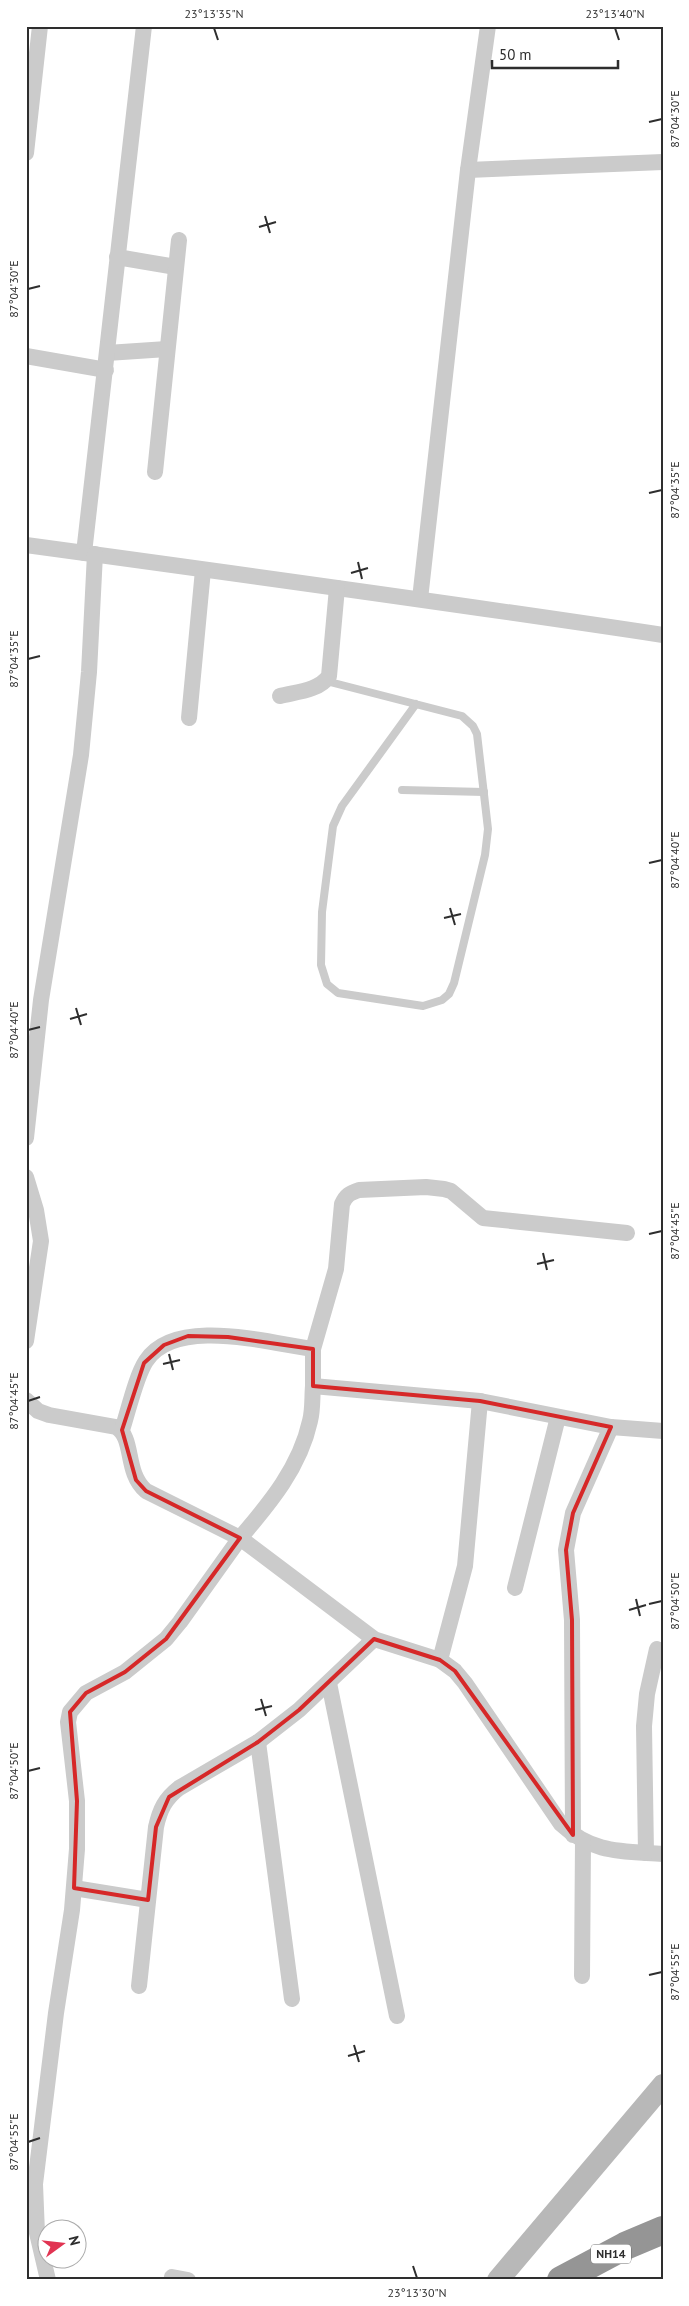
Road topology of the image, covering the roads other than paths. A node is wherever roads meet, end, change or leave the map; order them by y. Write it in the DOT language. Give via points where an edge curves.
graph roads {
  1 [pos="40,26"];
  2 [pos="144,26"];
  3 [pos="488,26"];
  4 [pos="26,154"];
  5 [pos="663,162"];
  6 [pos="468,170"];
  7 [pos="179,240"];
  8 [pos="117,257"];
  9 [pos="176,267"];
  10 [pos="167,349"];
  11 [pos="107,353"];
  12 [pos="26,356"];
  13 [pos="106,370"];
  14 [pos="155,472"];
  15 [pos="26,545"];
  16 [pos="90,553"];
  17 [pos="203,570"];
  18 [pos="337,588"];
  19 [pos="420,599"];
  20 [pos="663,636"];
  21 [pos="326,681"];
  22 [pos="280,696"];
  23 [pos="416,704"];
  24 [pos="189,718"];
  25 [pos="402,790"];
  26 [pos="484,792"];
  27 [pos="26,1138"];
  28 [pos="26,1177"];
  29 [pos="627,1234"];
  30 [pos="26,1341"];
  31 [pos="313,1350"];
  32 [pos="313,1386"];
  33 [pos="26,1400"];
  34 [pos="480,1401"];
  35 [pos="558,1416"];
  36 [pos="611,1427"];
  37 [pos="122,1430"];
  38 [pos="663,1431"];
  39 [pos="240,1538"];
  40 [pos="515,1588"];
  41 [pos="374,1639"];
  42 [pos="657,1649"];
  43 [pos="440,1660"];
  44 [pos="329,1683"];
  45 [pos="258,1742"];
  46 [pos="578,1838"];
  47 [pos="646,1853"];
  48 [pos="663,1854"];
  49 [pos="74,1888"];
  50 [pos="148,1900"];
  51 [pos="582,1976"];
  52 [pos="139,1986"];
  53 [pos="292,1998"];
  54 [pos="396,2016"];
  55 [pos="663,2085"];
  56 [pos="663,2230"];
  57 [pos="48,2280"];
  58 [pos="498,2280"];
  59 [pos="561,2280"];
  1 -- 4 [label="street"];
  2 -- 8 [label="street"];
  3 -- 6 [label="street"];
  5 -- 6 [label="street"];
  6 -- 19 [label="street"];
  7 -- 9 [label="street"];
  8 -- 9 [label="street"];
  8 -- 11 [label="street"];
  9 -- 10 [label="street"];
  10 -- 11 [label="street"];
  10 -- 14 [label="street"];
  11 -- 13 [label="street"];
  12 -- 13 [label="street"];
  13 -- 16 [label="street"];
  15 -- 16 [label="street"];
  16 -- 17 [label="street"];
  16 -- 27 [label="street" via="81,755 41,1000"];
  17 -- 18 [label="street"];
  17 -- 24 [label="street"];
  18 -- 19 [label="street"];
  18 -- 21 [label="street" via="330,669"];
  19 -- 20 [label="street"];
  21 -- 22 [label="street" via="313,688"];
  21 -- 23 [label="lane"];
  23 -- 26 [label="lane" via="462,716 473,726 477,734"];
  23 -- 26 [label="lane" via="342,806 332,826 322,912 321,965 323,976 338,993 423,1006 442,1000 449,994 485,855 488,830"];
  25 -- 26 [label="lane"];
  28 -- 30 [label="street" via="41,1241"];
  29 -- 31 [label="street" via="483,1218 451,1191 438,1188 353,1192 342,1204 336,1269"];
  31 -- 32 [label="street"];
  31 -- 37 [label="street" via="228,1337 188,1336 175,1339 152,1352 144,1363"];
  32 -- 34 [label="street"];
  32 -- 39 [label="street" via="310,1421 286,1481"];
  33 -- 37 [label="street" via="38,1411 49,1415 116,1426"];
  34 -- 35 [label="street"];
  34 -- 43 [label="street" via="464,1566"];
  35 -- 36 [label="street"];
  35 -- 40 [label="street"];
  36 -- 38 [label="street"];
  36 -- 46 [label="street" via="573,1513 567,1542"];
  37 -- 39 [label="street" via="132,1472 140,1486"];
  39 -- 41 [label="street"];
  39 -- 49 [label="street" via="166,1639 125,1672 86,1693 70,1712 68,1722 77,1801"];
  41 -- 43 [label="street"];
  41 -- 44 [label="street"];
  42 -- 47 [label="street" via="644,1726"];
  43 -- 46 [label="street" via="455,1670 561,1824"];
  44 -- 45 [label="street"];
  44 -- 54 [label="street"];
  45 -- 50 [label="street" via="179,1788 162,1806 156,1827"];
  45 -- 53 [label="street"];
  46 -- 47 [label="street" via="600,1848"];
  46 -- 51 [label="street"];
  47 -- 48 [label="street"];
  49 -- 50 [label="street"];
  49 -- 57 [label="street" via="35,2184 37,2233"];
  50 -- 52 [label="street"];
  55 -- 58 [label="street"];
  56 -- 59 [label="highway, NH14"];
}
